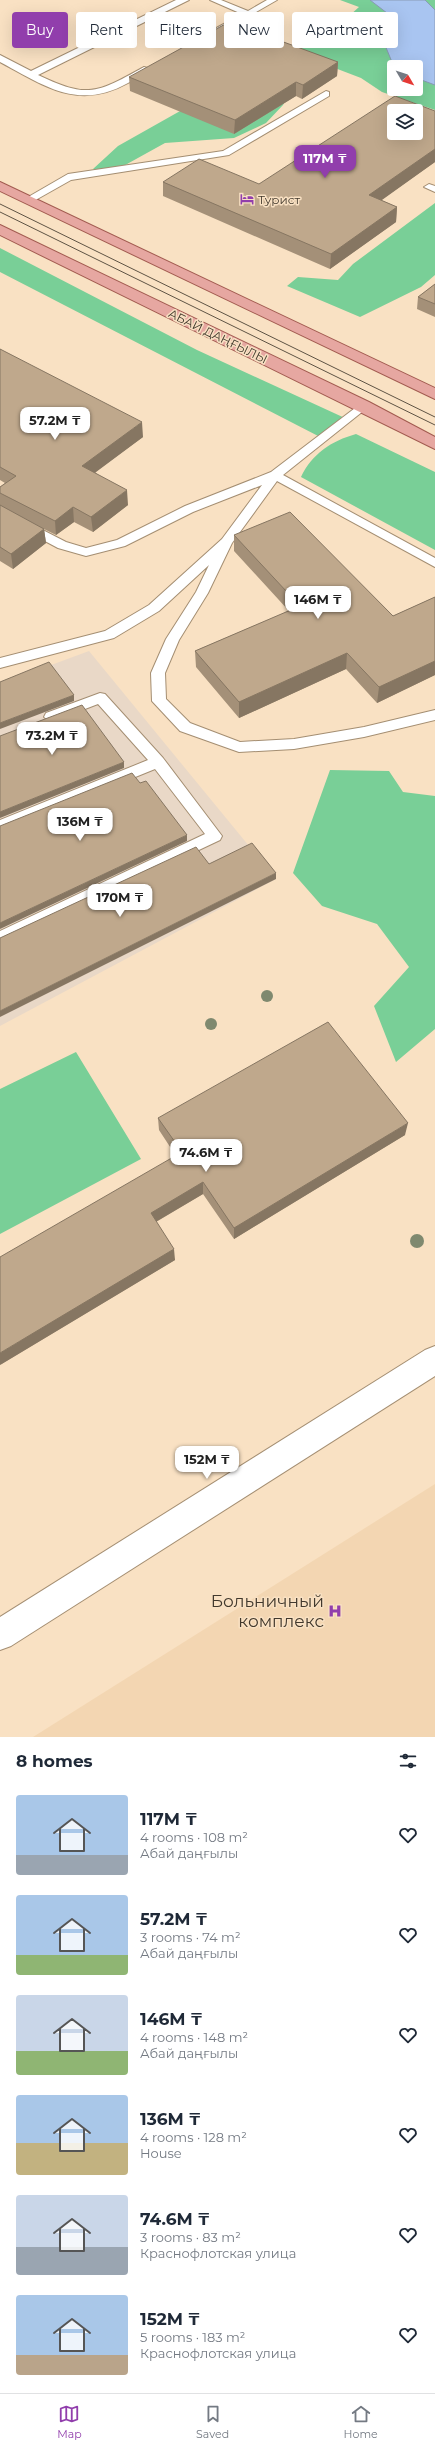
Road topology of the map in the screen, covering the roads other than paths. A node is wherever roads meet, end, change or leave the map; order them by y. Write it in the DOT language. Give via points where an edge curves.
graph roads {
  1 [pos="185,0"];
  2 [pos="214,0"];
  3 [pos="273,0"];
  4 [pos="244,12"];
  5 [pos="252,12"];
  6 [pos="0,58"];
  7 [pos="152,66"];
  8 [pos="32,74"];
  9 [pos="326,94"];
  10 [pos="0,186"];
  11 [pos="28,200"];
  12 [pos="0,229"];
  13 [pos="435,394"];
  14 [pos="362,406"];
  15 [pos="435,444"];
  16 [pos="275,475"];
  17 [pos="0,512"];
  18 [pos="226,542"];
  19 [pos="435,563"];
  20 [pos="0,663"];
  21 [pos="435,715"];
  22 [pos="36,723"];
  23 [pos="158,762"];
  24 [pos="0,826"];
  25 [pos="0,938"];
  26 [pos="435,1360"];
  27 [pos="0,1635"];
  1 -- 8 [label="lane" via="171,4"];
  2 -- 4 [label="lane"];
  3 -- 5 [label="lane"];
  6 -- 8 [label="lane"];
  7 -- 8 [label="lane" via="110,88 92,94 75,94"];
  9 -- 11 [label="lane" via="226,153 68,177"];
  10 -- 11 [label="main road"];
  11 -- 13 [label="main road"];
  12 -- 14 [label="main road, АБАЙ ДАҢҒЫЛЫ"];
  14 -- 15 [label="main road, АБАЙ ДАҢҒЫЛЫ"];
  14 -- 16 [label="lane"];
  16 -- 17 [label="lane" via="189,508 121,543 86,552 62,545"];
  16 -- 18 [label="lane"];
  16 -- 19 [label="lane"];
  18 -- 20 [label="lane" via="154,608 109,635"];
  18 -- 21 [label="lane" via="202,593 173,639 158,673 159,701 184,727 239,747 294,744 364,732"];
  22 -- 23 [label="lane" via="100,698"];
  23 -- 24 [label="lane"];
  23 -- 25 [label="lane" via="215,836"];
  26 -- 27 [label="street"];
}
